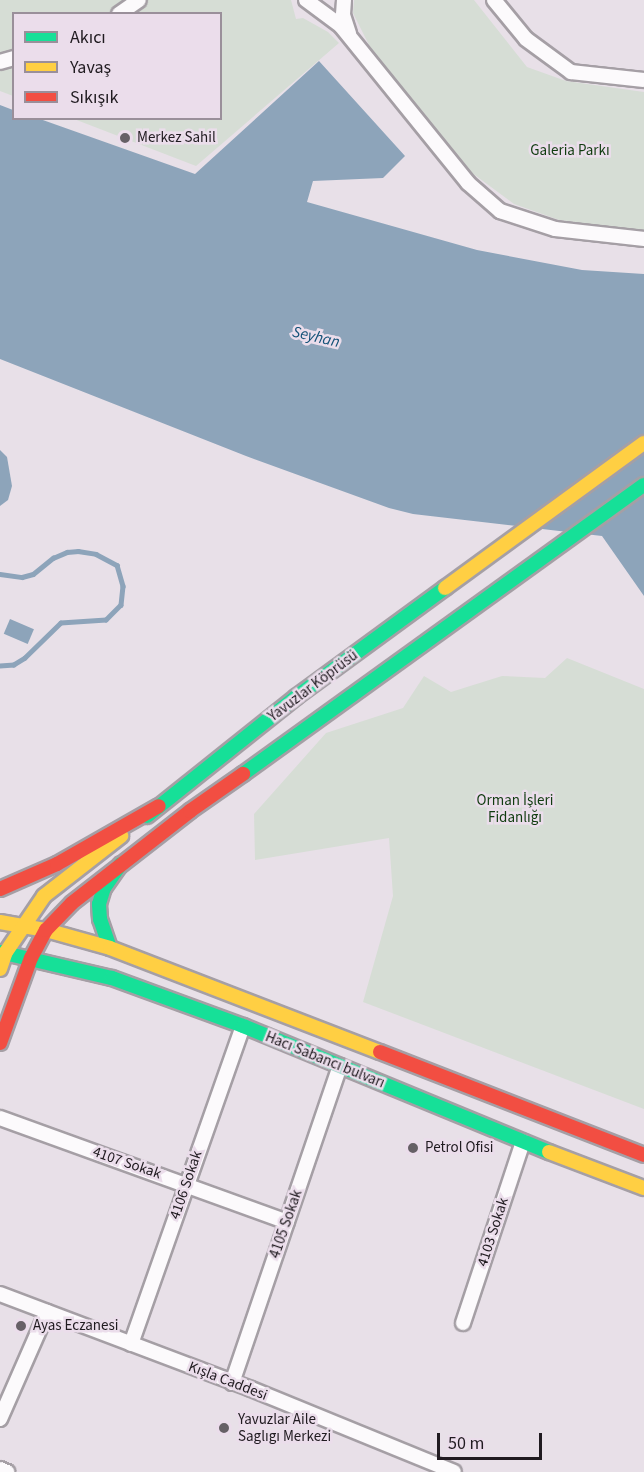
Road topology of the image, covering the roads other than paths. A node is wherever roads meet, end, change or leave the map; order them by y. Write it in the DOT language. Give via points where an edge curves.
graph roads {
  1 [pos="139,0"];
  2 [pos="306,0"];
  3 [pos="344,0"];
  4 [pos="494,0"];
  5 [pos="122,12"];
  6 [pos="351,39"];
  7 [pos="644,80"];
  8 [pos="644,239"];
  9 [pos="644,443"];
  10 [pos="644,485"];
  11 [pos="159,806"];
  12 [pos="121,864"];
  13 [pos="0,889"];
  14 [pos="0,922"];
  15 [pos="23,925"];
  16 [pos="46,930"];
  17 [pos="110,948"];
  18 [pos="3,952"];
  19 [pos="31,958"];
  20 [pos="0,969"];
  21 [pos="243,1026"];
  22 [pos="0,1043"];
  23 [pos="340,1066"];
  24 [pos="0,1118"];
  25 [pos="523,1142"];
  26 [pos="644,1155"];
  27 [pos="186,1184"];
  28 [pos="644,1188"];
  29 [pos="287,1222"];
  30 [pos="0,1294"];
  31 [pos="47,1312"];
  32 [pos="463,1323"];
  33 [pos="131,1344"];
  34 [pos="232,1383"];
  35 [pos="0,1419"];
  36 [pos="0,1469"];
  37 [pos="7,1472"];
  38 [pos="453,1472"];
  1 -- 5 [label="street"];
  2 -- 6 [label="street" via="341,26"];
  3 -- 6 [label="street" via="343,15"];
  4 -- 7 [label="street" via="526,39 571,72"];
  6 -- 8 [label="street" via="468,183 500,211 555,229"];
  9 -- 11 [label="main road, Yavuzlar Köprüsü" via="296,697"];
  10 -- 12 [label="main road, Yavuzlar Köprüsü"];
  11 -- 13 [label="main road" via="57,864"];
  11 -- 15 [label="main road, Yavuzlar Köprüsü" via="44,896"];
  12 -- 16 [label="main road, Yavuzlar Köprüsü" via="72,903"];
  12 -- 17 [label="main road" via="104,888 99,904"];
  14 -- 15 [label="main road, Hacı Sabancı bulvarı"];
  15 -- 16 [label="main road, Hacı Sabancı bulvarı"];
  15 -- 18 [label="main road, Yavuzlar Köprüsü"];
  16 -- 17 [label="main road, Hacı Sabancı bulvarı"];
  16 -- 19 [label="main road, Yavuzlar Köprüsü"];
  17 -- 26 [label="main road, Hacı Sabancı bulvarı"];
  18 -- 19 [label="main road, Hacı Sabancı bulvarı"];
  18 -- 20 [label="main road, Yavuzlar Köprüsü"];
  19 -- 21 [label="main road, Hacı Sabancı bulvarı" via="112,978"];
  19 -- 22 [label="main road, Yavuzlar Köprüsü"];
  21 -- 23 [label="main road, Hacı Sabancı bulvarı"];
  21 -- 27 [label="street, 4106 Sokak"];
  23 -- 25 [label="main road, Hacı Sabancı bulvarı"];
  23 -- 29 [label="street, 4105 Sokak"];
  24 -- 27 [label="street, 4107 Sokak"];
  25 -- 28 [label="main road, Hacı Sabancı bulvarı"];
  25 -- 32 [label="street, 4103 Sokak"];
  27 -- 29 [label="street, 4107 Sokak"];
  27 -- 33 [label="street, 4106 Sokak"];
  29 -- 34 [label="street, 4105 Sokak"];
  30 -- 31 [label="street, Kışla Caddesi"];
  31 -- 33 [label="street, Kışla Caddesi"];
  31 -- 35 [label="street"];
  33 -- 34 [label="street, Kışla Caddesi"];
  34 -- 38 [label="street, Kışla Caddesi"];
  36 -- 37 [label="street"];
}
